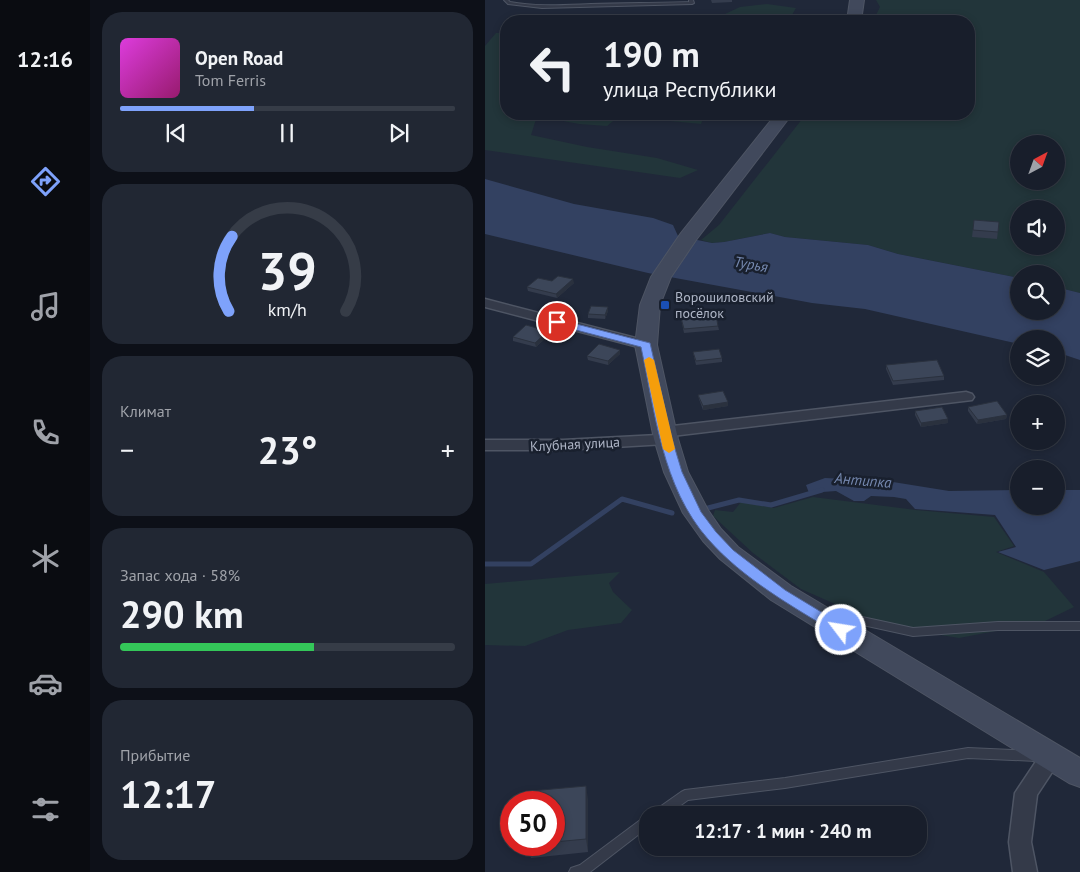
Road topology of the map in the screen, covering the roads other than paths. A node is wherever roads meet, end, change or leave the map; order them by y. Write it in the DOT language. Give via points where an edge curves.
graph roads {
  1 [pos="506,0"];
  2 [pos="691,0"];
  3 [pos="857,0"];
  4 [pos="610,3"];
  5 [pos="854,15"];
  6 [pos="779,120"];
  7 [pos="485,303"];
  8 [pos="646,345"];
  9 [pos="966,397"];
  10 [pos="665,436"];
  11 [pos="485,445"];
  12 [pos="809,610"];
  13 [pos="1080,626"];
  14 [pos="1051,757"];
  15 [pos="1080,774"];
  16 [pos="670,806"];
  17 [pos="639,828"];
  18 [pos="575,872"];
  19 [pos="1025,872"];
  1 -- 4 [label="lane" via="516,5"];
  2 -- 4 [label="lane" via="692,4"];
  3 -- 5 [label="main road"];
  6 -- 8 [label="main road" via="661,277 650,305"];
  7 -- 8 [label="street"];
  8 -- 10 [label="main road"];
  9 -- 10 [label="street, Клубная улица"];
  10 -- 11 [label="street, Клубная улица" via="563,446"];
  10 -- 12 [label="main road" via="676,472 695,513 712,535 729,553"];
  12 -- 13 [label="lane" via="913,632 998,626"];
  12 -- 14 [label="main road"];
  14 -- 15 [label="main road"];
  14 -- 16 [label="lane" via="968,753 785,783 685,795"];
  14 -- 19 [label="street" via="1026,793 1020,842"];
  17 -- 18 [label="lane" via="584,869"];
}
